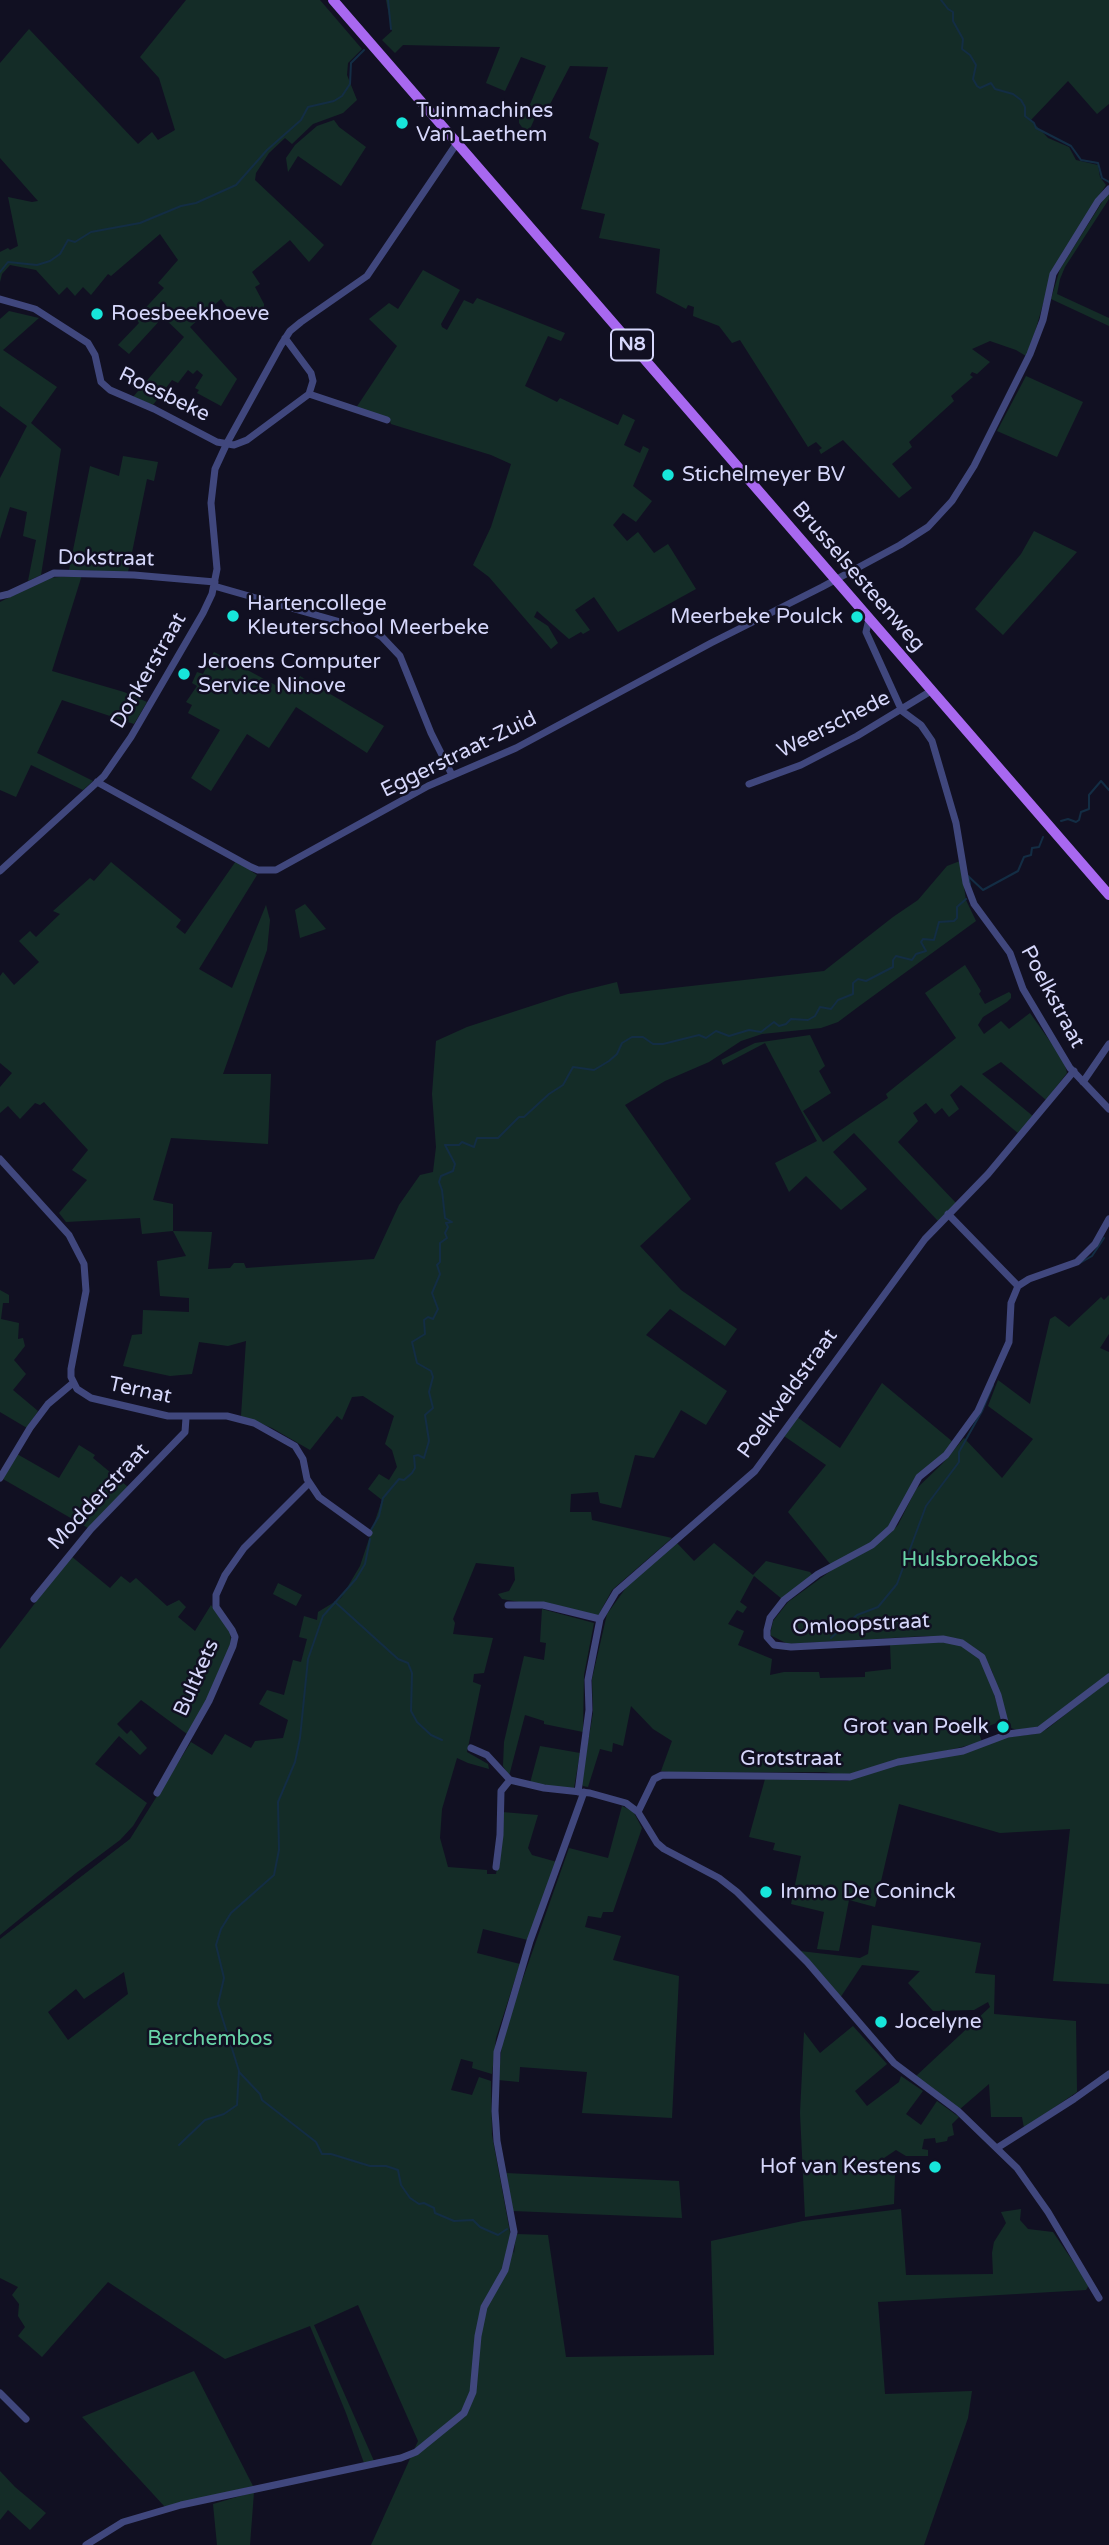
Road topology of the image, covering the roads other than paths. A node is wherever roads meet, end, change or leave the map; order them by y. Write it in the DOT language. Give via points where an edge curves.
graph roads {
  1 [pos="333,0"];
  2 [pos="457,143"];
  3 [pos="1109,189"];
  4 [pos="0,299"];
  5 [pos="285,338"];
  6 [pos="309,394"];
  7 [pos="387,420"];
  8 [pos="227,443"];
  9 [pos="835,580"];
  10 [pos="214,584"];
  11 [pos="0,596"];
  12 [pos="869,619"];
  13 [pos="931,691"];
  14 [pos="902,711"];
  15 [pos="452,775"];
  16 [pos="97,782"];
  17 [pos="749,784"];
  18 [pos="0,872"];
  19 [pos="1109,895"];
  20 [pos="1109,1044"];
  21 [pos="1074,1071"];
  22 [pos="1083,1082"];
  23 [pos="1109,1109"];
  24 [pos="0,1159"];
  25 [pos="948,1214"];
  26 [pos="1109,1219"];
  27 [pos="1018,1286"];
  28 [pos="73,1383"];
  29 [pos="186,1418"];
  30 [pos="0,1478"];
  31 [pos="309,1483"];
  32 [pos="369,1533"];
  33 [pos="34,1599"];
  34 [pos="508,1605"];
  35 [pos="600,1619"];
  36 [pos="1109,1678"];
  37 [pos="1007,1734"];
  38 [pos="471,1748"];
  39 [pos="510,1780"];
  40 [pos="581,1792"];
  41 [pos="157,1793"];
  42 [pos="638,1812"];
  43 [pos="496,1867"];
  44 [pos="1109,2074"];
  45 [pos="997,2148"];
  46 [pos="1099,2298"];
  47 [pos="0,2393"];
  48 [pos="26,2419"];
  49 [pos="86,2545"];
  1 -- 2 [label="main road, Brusselsesteenweg / N8"];
  2 -- 5 [label="street, Roesbeke" via="367,276 300,321"];
  2 -- 9 [label="main road, Brusselsesteenweg / N8"];
  3 -- 9 [label="street, Eggerstraat-Zuid" via="1053,274 1038,334 1018,380 952,501 928,527"];
  4 -- 8 [label="street, Roesbeke" via="36,309 88,343 101,382 110,390"];
  5 -- 6 [label="street" via="311,373"];
  5 -- 8 [label="street, Roesbeke"];
  6 -- 7 [label="street"];
  6 -- 8 [label="street, Roesbeke" via="241,444"];
  8 -- 10 [label="street, Donkerstraat" via="211,486 217,554"];
  9 -- 12 [label="main road, Brusselsesteenweg / N8"];
  9 -- 15 [label="street, Eggerstraat-Zuid" via="525,743"];
  10 -- 11 [label="street, Dokstraat" via="54,573"];
  10 -- 15 [label="street, Dokstraat" via="383,637 400,656"];
  10 -- 16 [label="street, Donkerstraat" via="203,613 131,737"];
  12 -- 13 [label="main road, Brusselsesteenweg / N8"];
  12 -- 14 [label="street" via="866,632"];
  13 -- 14 [label="street, Weerschede"];
  13 -- 19 [label="main road, Brusselsesteenweg / N8"];
  14 -- 17 [label="street, Weerschede" via="801,765"];
  14 -- 21 [label="street, Poelkstraat" via="932,741 960,840 970,897 1010,953 1023,989"];
  15 -- 16 [label="street, Eggerstraat-Zuid" via="267,871 251,867"];
  16 -- 18 [label="street, Donkerstraat"];
  20 -- 22 [label="street"];
  21 -- 22 [label="street, Poelkstraat"];
  21 -- 25 [label="street, Poelkveldstraat"];
  22 -- 23 [label="street, Poelkstraat"];
  24 -- 28 [label="street" via="69,1235 84,1264 86,1291 71,1369"];
  25 -- 27 [label="street"];
  25 -- 35 [label="street, Poelkveldstraat" via="886,1290 755,1471 632,1576"];
  26 -- 27 [label="street" via="1095,1244 1077,1262"];
  27 -- 37 [label="street, Omloopstraat" via="1011,1303 1009,1342 978,1411 954,1446 919,1477 891,1528 784,1600 767,1630 774,1644 790,1647 943,1639 962,1643 982,1657"];
  28 -- 29 [label="street, Ternat" via="91,1398"];
  28 -- 30 [label="street" via="48,1404"];
  29 -- 31 [label="street, Ternat" via="227,1416 254,1423 295,1446"];
  29 -- 33 [label="street, Modderstraat" via="185,1432 91,1529"];
  31 -- 32 [label="street, Ternat" via="320,1497"];
  31 -- 41 [label="street, Bultkets" via="244,1548 225,1575 216,1607 232,1630 233,1646 209,1701"];
  34 -- 35 [label="street" via="543,1605"];
  35 -- 40 [label="street, Poelkveldstraat" via="588,1680"];
  36 -- 37 [label="street, Grotstraat" via="1039,1730"];
  37 -- 42 [label="street, Grotstraat" via="963,1751 898,1762 850,1777 662,1775 654,1779"];
  38 -- 39 [label="street" via="486,1755"];
  39 -- 40 [label="street"];
  39 -- 43 [label="street" via="501,1791"];
  40 -- 42 [label="street" via="626,1803"];
  40 -- 49 [label="street" via="497,2052 497,2141 514,2232 505,2270 484,2306 473,2392 464,2413 416,2452 401,2458 181,2505 123,2522"];
  42 -- 45 [label="street" via="657,1843 737,1892 807,1962 894,2063 958,2111"];
  44 -- 45 [label="street"];
  45 -- 46 [label="street" via="1035,2191"];
  47 -- 48 [label="street"];
}
